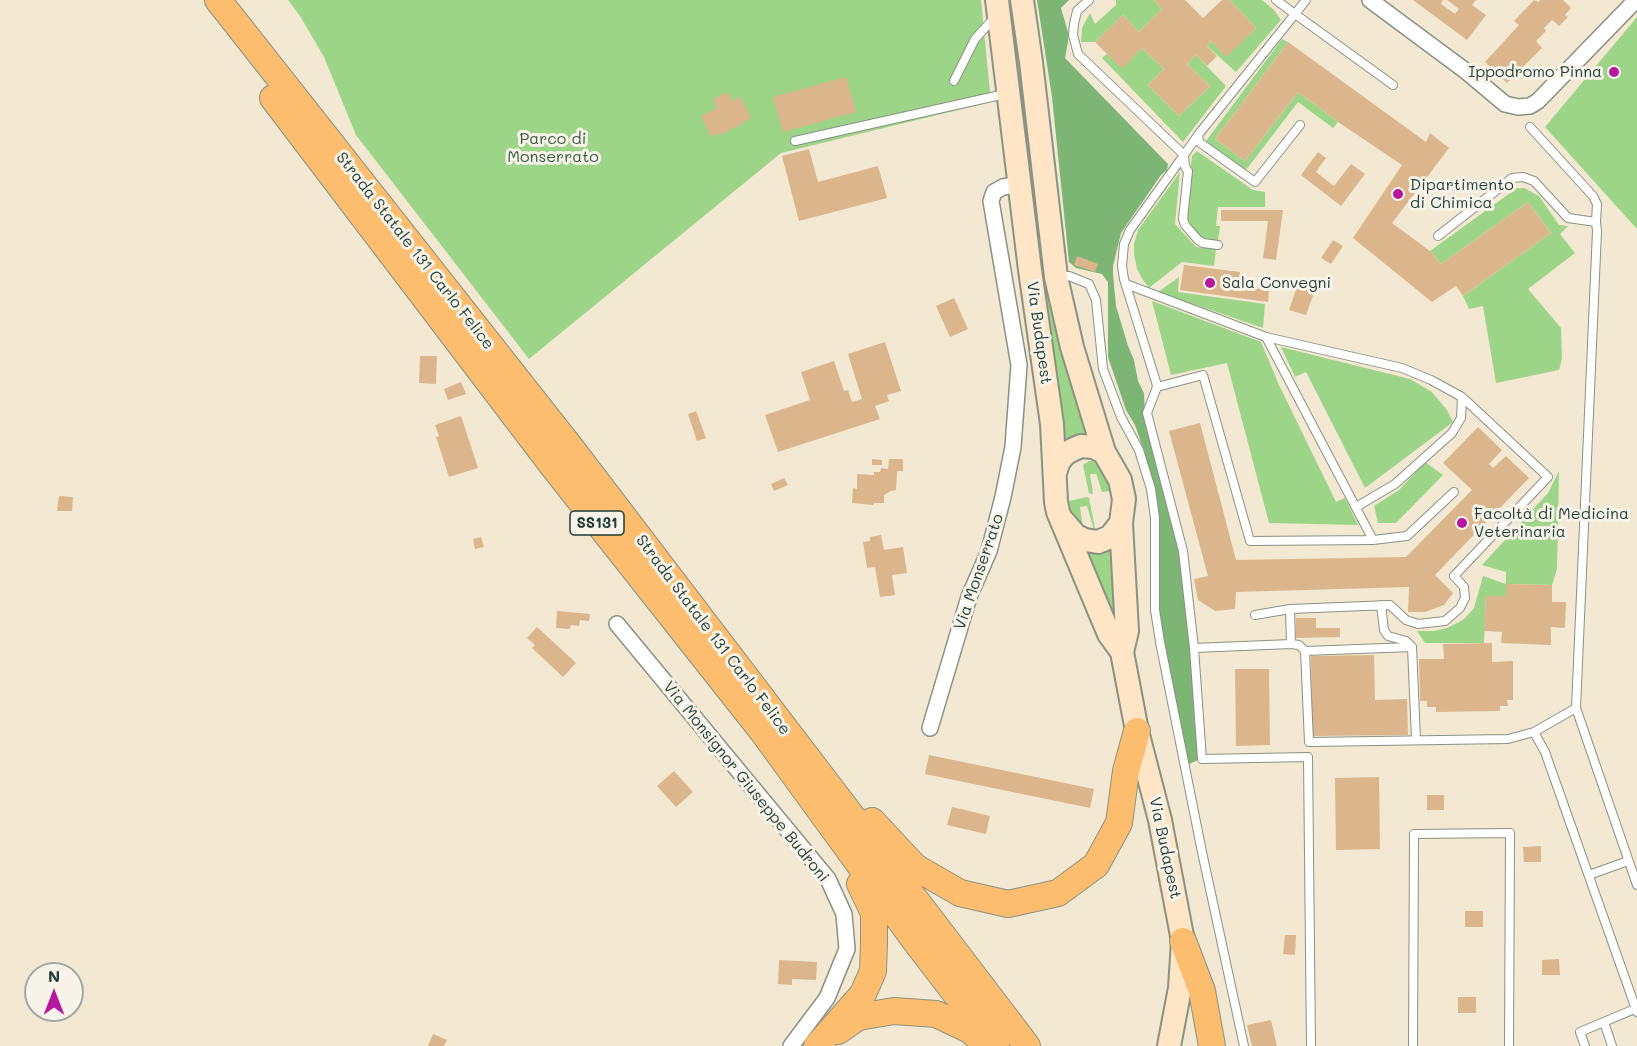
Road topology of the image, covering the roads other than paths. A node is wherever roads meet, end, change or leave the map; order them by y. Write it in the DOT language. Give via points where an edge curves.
graph roads {
  1 [pos="199,0"];
  2 [pos="218,0"];
  3 [pos="1022,0"];
  4 [pos="1089,0"];
  5 [pos="1276,0"];
  6 [pos="1306,0"];
  7 [pos="1370,0"];
  8 [pos="1636,0"];
  9 [pos="998,6"];
  10 [pos="1294,14"];
  11 [pos="954,81"];
  12 [pos="1393,85"];
  13 [pos="1009,93"];
  14 [pos="1300,125"];
  15 [pos="1530,127"];
  16 [pos="1198,135"];
  17 [pos="795,141"];
  18 [pos="1184,155"];
  19 [pos="1021,184"];
  20 [pos="1596,222"];
  21 [pos="1438,236"];
  22 [pos="1218,245"];
  23 [pos="1056,277"];
  24 [pos="1126,284"];
  25 [pos="1266,337"];
  26 [pos="1157,387"];
  27 [pos="1462,397"];
  28 [pos="1104,452"];
  29 [pos="1054,473"];
  30 [pos="1454,492"];
  31 [pos="1356,507"];
  32 [pos="1063,521"];
  33 [pos="1121,523"];
  34 [pos="1373,540"];
  35 [pos="1381,605"];
  36 [pos="1290,609"];
  37 [pos="1255,615"];
  38 [pos="617,624"];
  39 [pos="1291,644"];
  40 [pos="1412,647"];
  41 [pos="1194,648"];
  42 [pos="1305,651"];
  43 [pos="1122,652"];
  44 [pos="754,689"];
  45 [pos="1576,708"];
  46 [pos="930,729"];
  47 [pos="1137,731"];
  48 [pos="763,732"];
  49 [pos="1534,732"];
  50 [pos="1416,740"];
  51 [pos="1309,742"];
  52 [pos="1308,757"];
  53 [pos="1629,861"];
  54 [pos="1589,875"];
  55 [pos="1637,885"];
  56 [pos="1183,941"];
  57 [pos="1637,1010"];
  58 [pos="1604,1022"];
  59 [pos="817,1045"];
  60 [pos="791,1046"];
  61 [pos="986,1046"];
  62 [pos="996,1046"];
  63 [pos="1027,1046"];
  64 [pos="1169,1046"];
  65 [pos="1212,1046"];
  66 [pos="1244,1046"];
  67 [pos="1311,1046"];
  68 [pos="1413,1046"];
  69 [pos="1509,1046"];
  70 [pos="1585,1046"];
  71 [pos="1612,1046"];
  1 -- 48 [label="highway, Strada Statale 131 Carlo Felice / SS131" via="552,465"];
  2 -- 44 [label="highway, Strada Statale 131 Carlo Felice / SS131" via="571,448"];
  3 -- 23 [label="main road, Via Budapest"];
  4 -- 18 [label="lane" via="1077,11 1074,24 1078,54"];
  5 -- 10 [label="lane"];
  6 -- 10 [label="lane"];
  7 -- 8 [label="street" via="1505,104 1518,107 1538,101"];
  9 -- 11 [label="lane" via="975,39"];
  9 -- 13 [label="main road, Via Budapest"];
  10 -- 12 [label="lane"];
  10 -- 16 [label="lane"];
  13 -- 17 [label="lane"];
  13 -- 19 [label="main road, Via Budapest"];
  14 -- 16 [label="lane" via="1255,182 1199,142"];
  15 -- 20 [label="lane" via="1593,196 1597,204"];
  16 -- 18 [label="lane"];
  18 -- 22 [label="lane" via="1188,171 1185,225 1198,240"];
  18 -- 24 [label="lane" via="1130,230 1122,266"];
  19 -- 29 [label="main road, Via Budapest" via="1052,424"];
  19 -- 46 [label="street, Via Monserrato" via="994,192 991,201 1019,365 1013,447 989,550 969,597"];
  20 -- 21 [label="lane" via="1568,218 1534,182 1523,177 1512,178"];
  20 -- 45 [label="lane"];
  23 -- 28 [label="main road, Via Budapest" via="1072,347"];
  23 -- 66 [label="lane" via="1069,276 1089,284 1096,300 1103,369 1121,417 1139,450 1151,489 1155,518 1155,610 1160,642"];
  24 -- 25 [label="lane"];
  24 -- 26 [label="lane"];
  25 -- 27 [label="lane" via="1402,368"];
  25 -- 31 [label="lane"];
  26 -- 34 [label="lane" via="1203,375 1250,542"];
  26 -- 41 [label="lane" via="1147,413 1183,551"];
  27 -- 31 [label="lane" via="1461,418 1452,433 1395,484"];
  27 -- 35 [label="lane" via="1548,477 1454,576 1464,587 1465,598 1445,621 1418,624 1406,620 1390,605"];
  28 -- 29 [label="main road" via="1081,446 1065,454"];
  28 -- 33 [label="main road, Via Budapest" via="1123,490"];
  29 -- 32 [label="main road, Via Budapest" via="1056,502"];
  30 -- 34 [label="lane" via="1407,536"];
  31 -- 34 [label="lane"];
  32 -- 33 [label="main road" via="1076,536 1093,542 1110,537"];
  32 -- 43 [label="main road, Via Budapest" via="1108,634"];
  33 -- 43 [label="main road, Via Budapest" via="1127,631"];
  35 -- 36 [label="lane"];
  35 -- 40 [label="lane" via="1388,636"];
  36 -- 37 [label="lane"];
  36 -- 39 [label="lane"];
  38 -- 60 [label="street, Via Monsignor Giuseppe Budroni" via="828,879 844,914 847,949 843,959 827,998"];
  39 -- 41 [label="lane"];
  39 -- 42 [label="lane"];
  40 -- 42 [label="lane"];
  40 -- 50 [label="lane"];
  41 -- 52 [label="lane" via="1202,759"];
  42 -- 51 [label="lane"];
  43 -- 47 [label="main road, Via Budapest"];
  44 -- 47 [label="highway" via="915,867 960,892 1008,904 1058,893 1096,865 1119,823 1126,771"];
  44 -- 63 [label="highway, Strada Statale 131 Carlo Felice / SS131"];
  45 -- 49 [label="lane"];
  45 -- 53 [label="lane"];
  47 -- 56 [label="main road, Via Budapest" via="1160,820"];
  48 -- 59 [label="highway" via="860,884 874,913 873,971 862,994"];
  48 -- 62 [label="highway, Strada Statale 131 Carlo Felice / SS131"];
  49 -- 50 [label="lane" via="1508,739"];
  49 -- 54 [label="lane"];
  50 -- 51 [label="lane"];
  51 -- 52 [label="lane"];
  52 -- 67 [label="lane"];
  53 -- 54 [label="lane"];
  53 -- 55 [label="lane"];
  54 -- 57 [label="lane"];
  56 -- 64 [label="main road, Via Budapest" via="1180,988"];
  56 -- 65 [label="highway" via="1202,991"];
  57 -- 58 [label="lane"];
  58 -- 70 [label="lane" via="1580,1032"];
  58 -- 71 [label="lane"];
  59 -- 61 [label="highway" via="858,1017 894,1011 936,1014 970,1030"];
  68 -- 69 [label="lane" via="1414,834 1510,833"];
}
